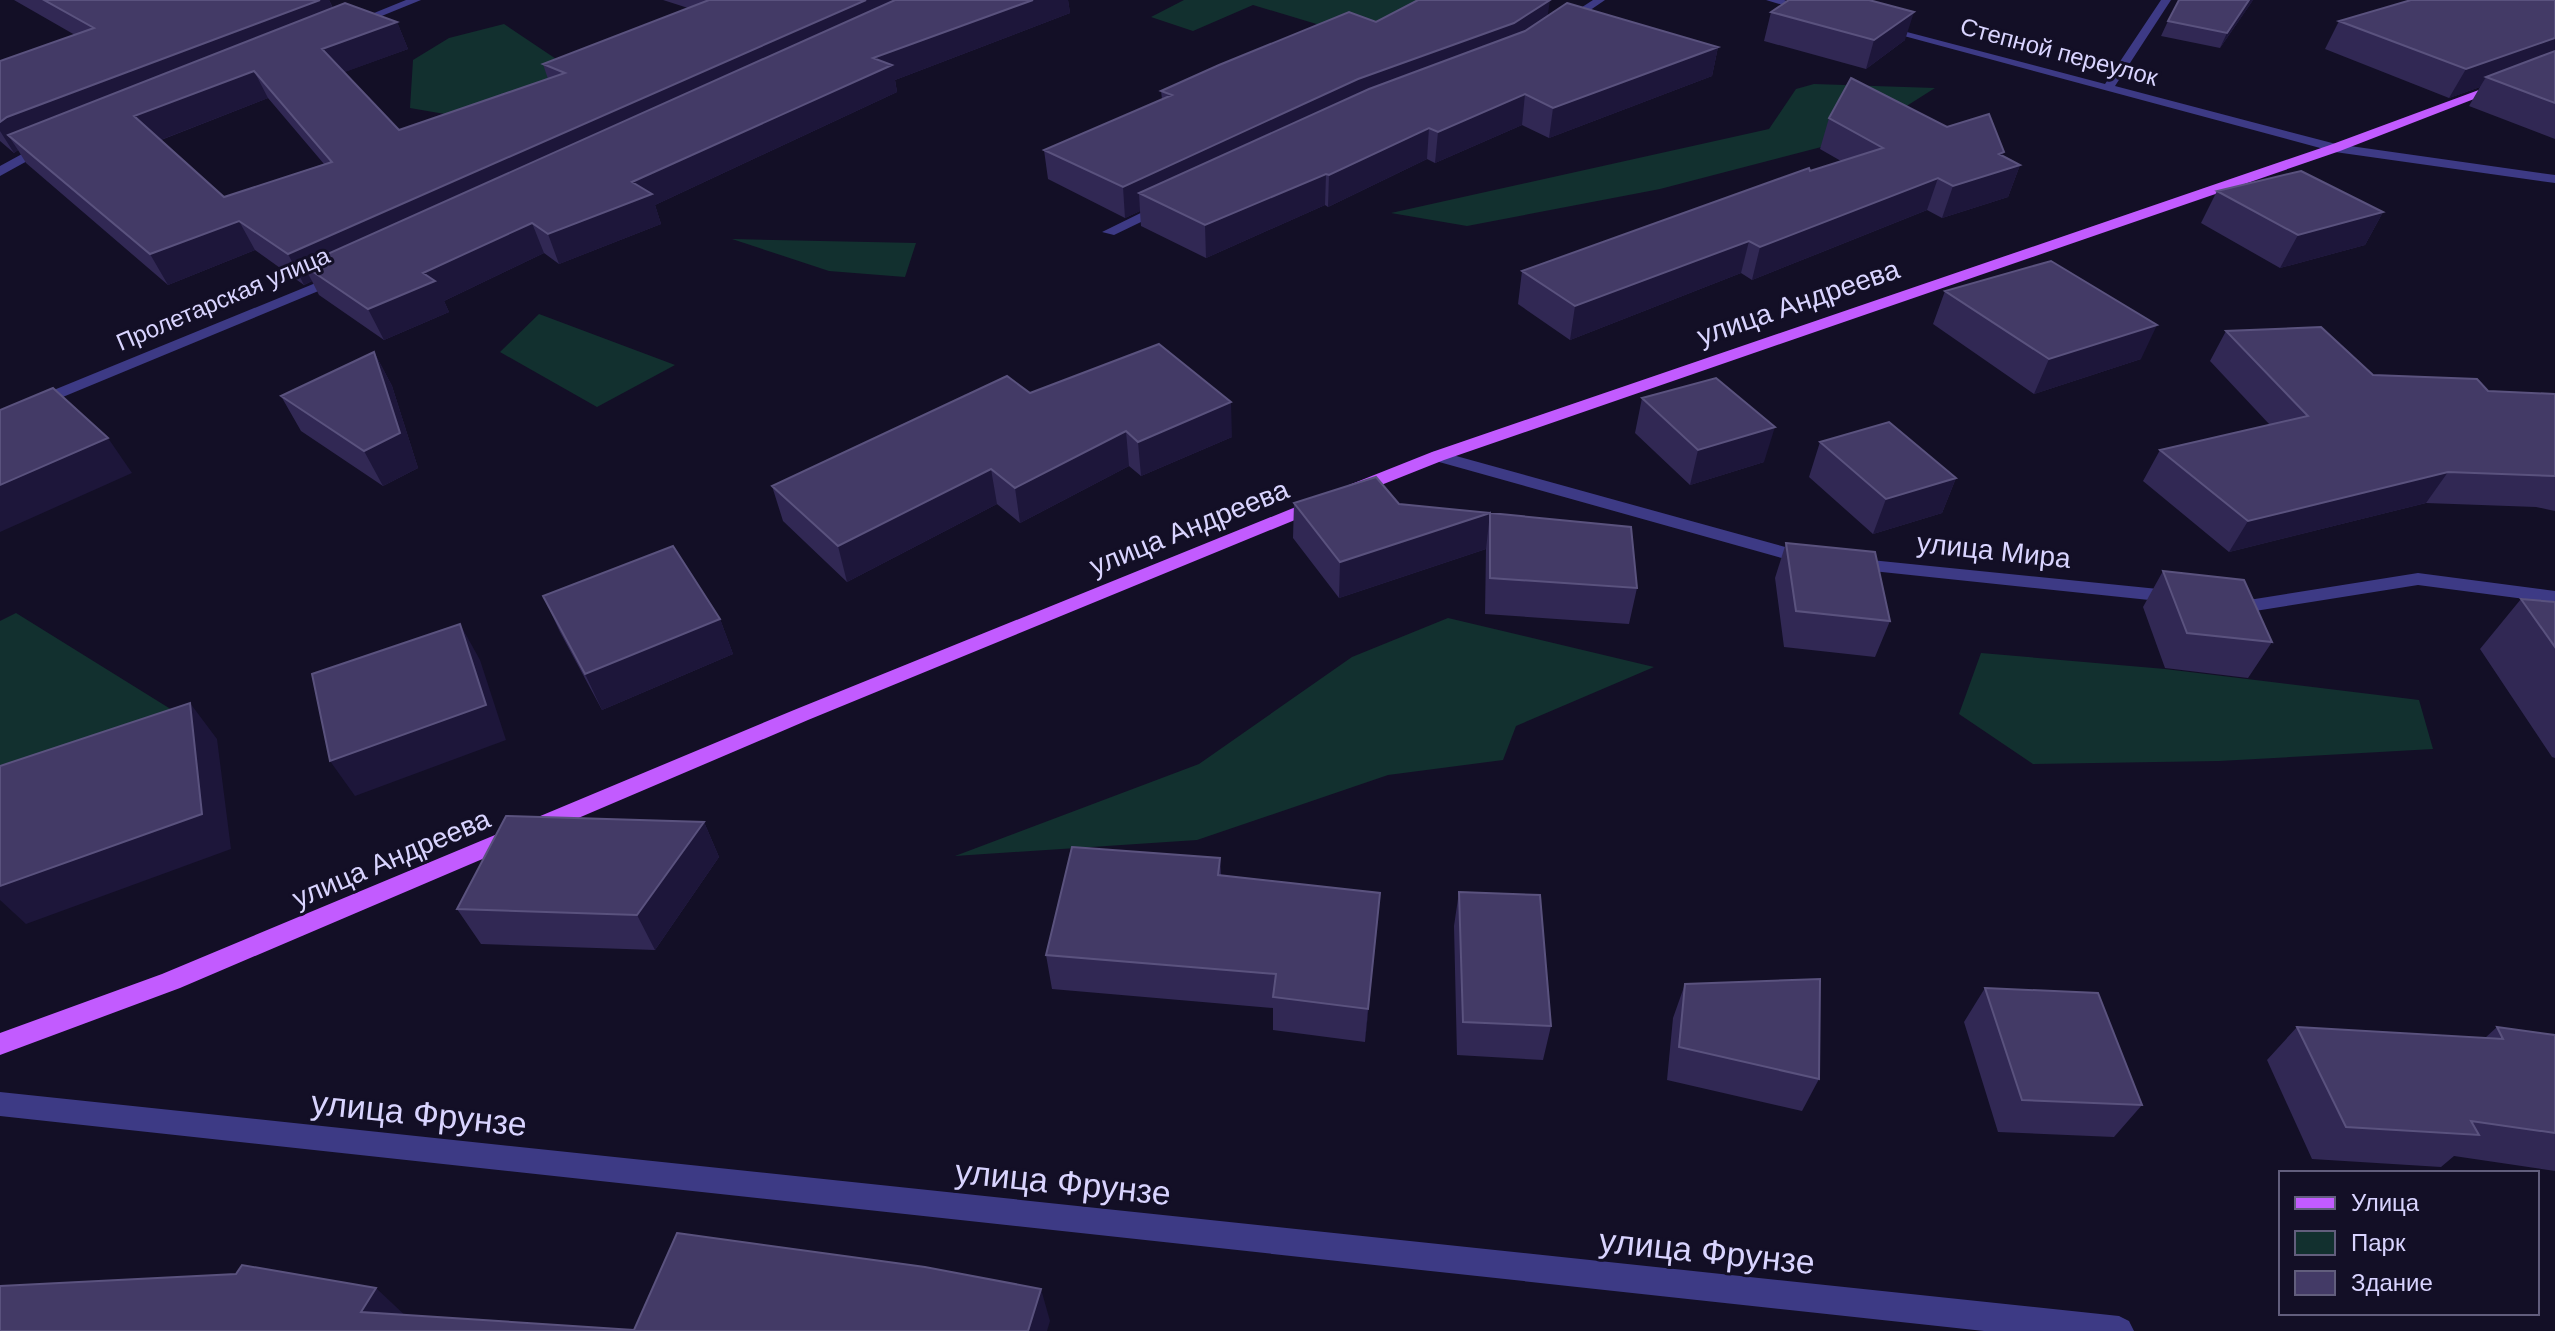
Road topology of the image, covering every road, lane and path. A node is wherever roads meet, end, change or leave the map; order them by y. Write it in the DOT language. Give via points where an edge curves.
graph roads {
  1 [pos="416,0"];
  2 [pos="1600,0"];
  3 [pos="1771,0"];
  4 [pos="2166,0"];
  5 [pos="1817,12"];
  6 [pos="1863,24"];
  7 [pos="344,27"];
  8 [pos="1552,31"];
  9 [pos="2511,83"];
  10 [pos="2109,87"];
  11 [pos="58,140"];
  12 [pos="2335,148"];
  13 [pos="0,172"];
  14 [pos="2555,179"];
  15 [pos="1177,199"];
  16 [pos="1109,232"];
  17 [pos="356,269"];
  18 [pos="0,418"];
  19 [pos="1438,456"];
  20 [pos="2555,597"];
  21 [pos="0,1044"];
  22 [pos="0,1104"];
  23 [pos="2119,1331"];
  1 -- 7 [label="street"];
  2 -- 8 [label="street"];
  3 -- 5 [label="street"];
  4 -- 10 [label="street"];
  6 -- 10 [label="street, Степной переулок"];
  9 -- 12 [label="main road, улица Андреева"];
  10 -- 12 [label="street, Степной переулок"];
  11 -- 13 [label="street"];
  12 -- 14 [label="street, Степной переулок"];
  12 -- 19 [label="main road, улица Андреева"];
  15 -- 16 [label="street"];
  17 -- 18 [label="street, Пролетарская улица"];
  19 -- 20 [label="street, улица Мира" via="1789,555 1827,561 2255,605 2418,579"];
  19 -- 21 [label="main road, улица Андреева" via="801,715 171,981"];
  22 -- 23 [label="street, улица Фрунзе"];
}
